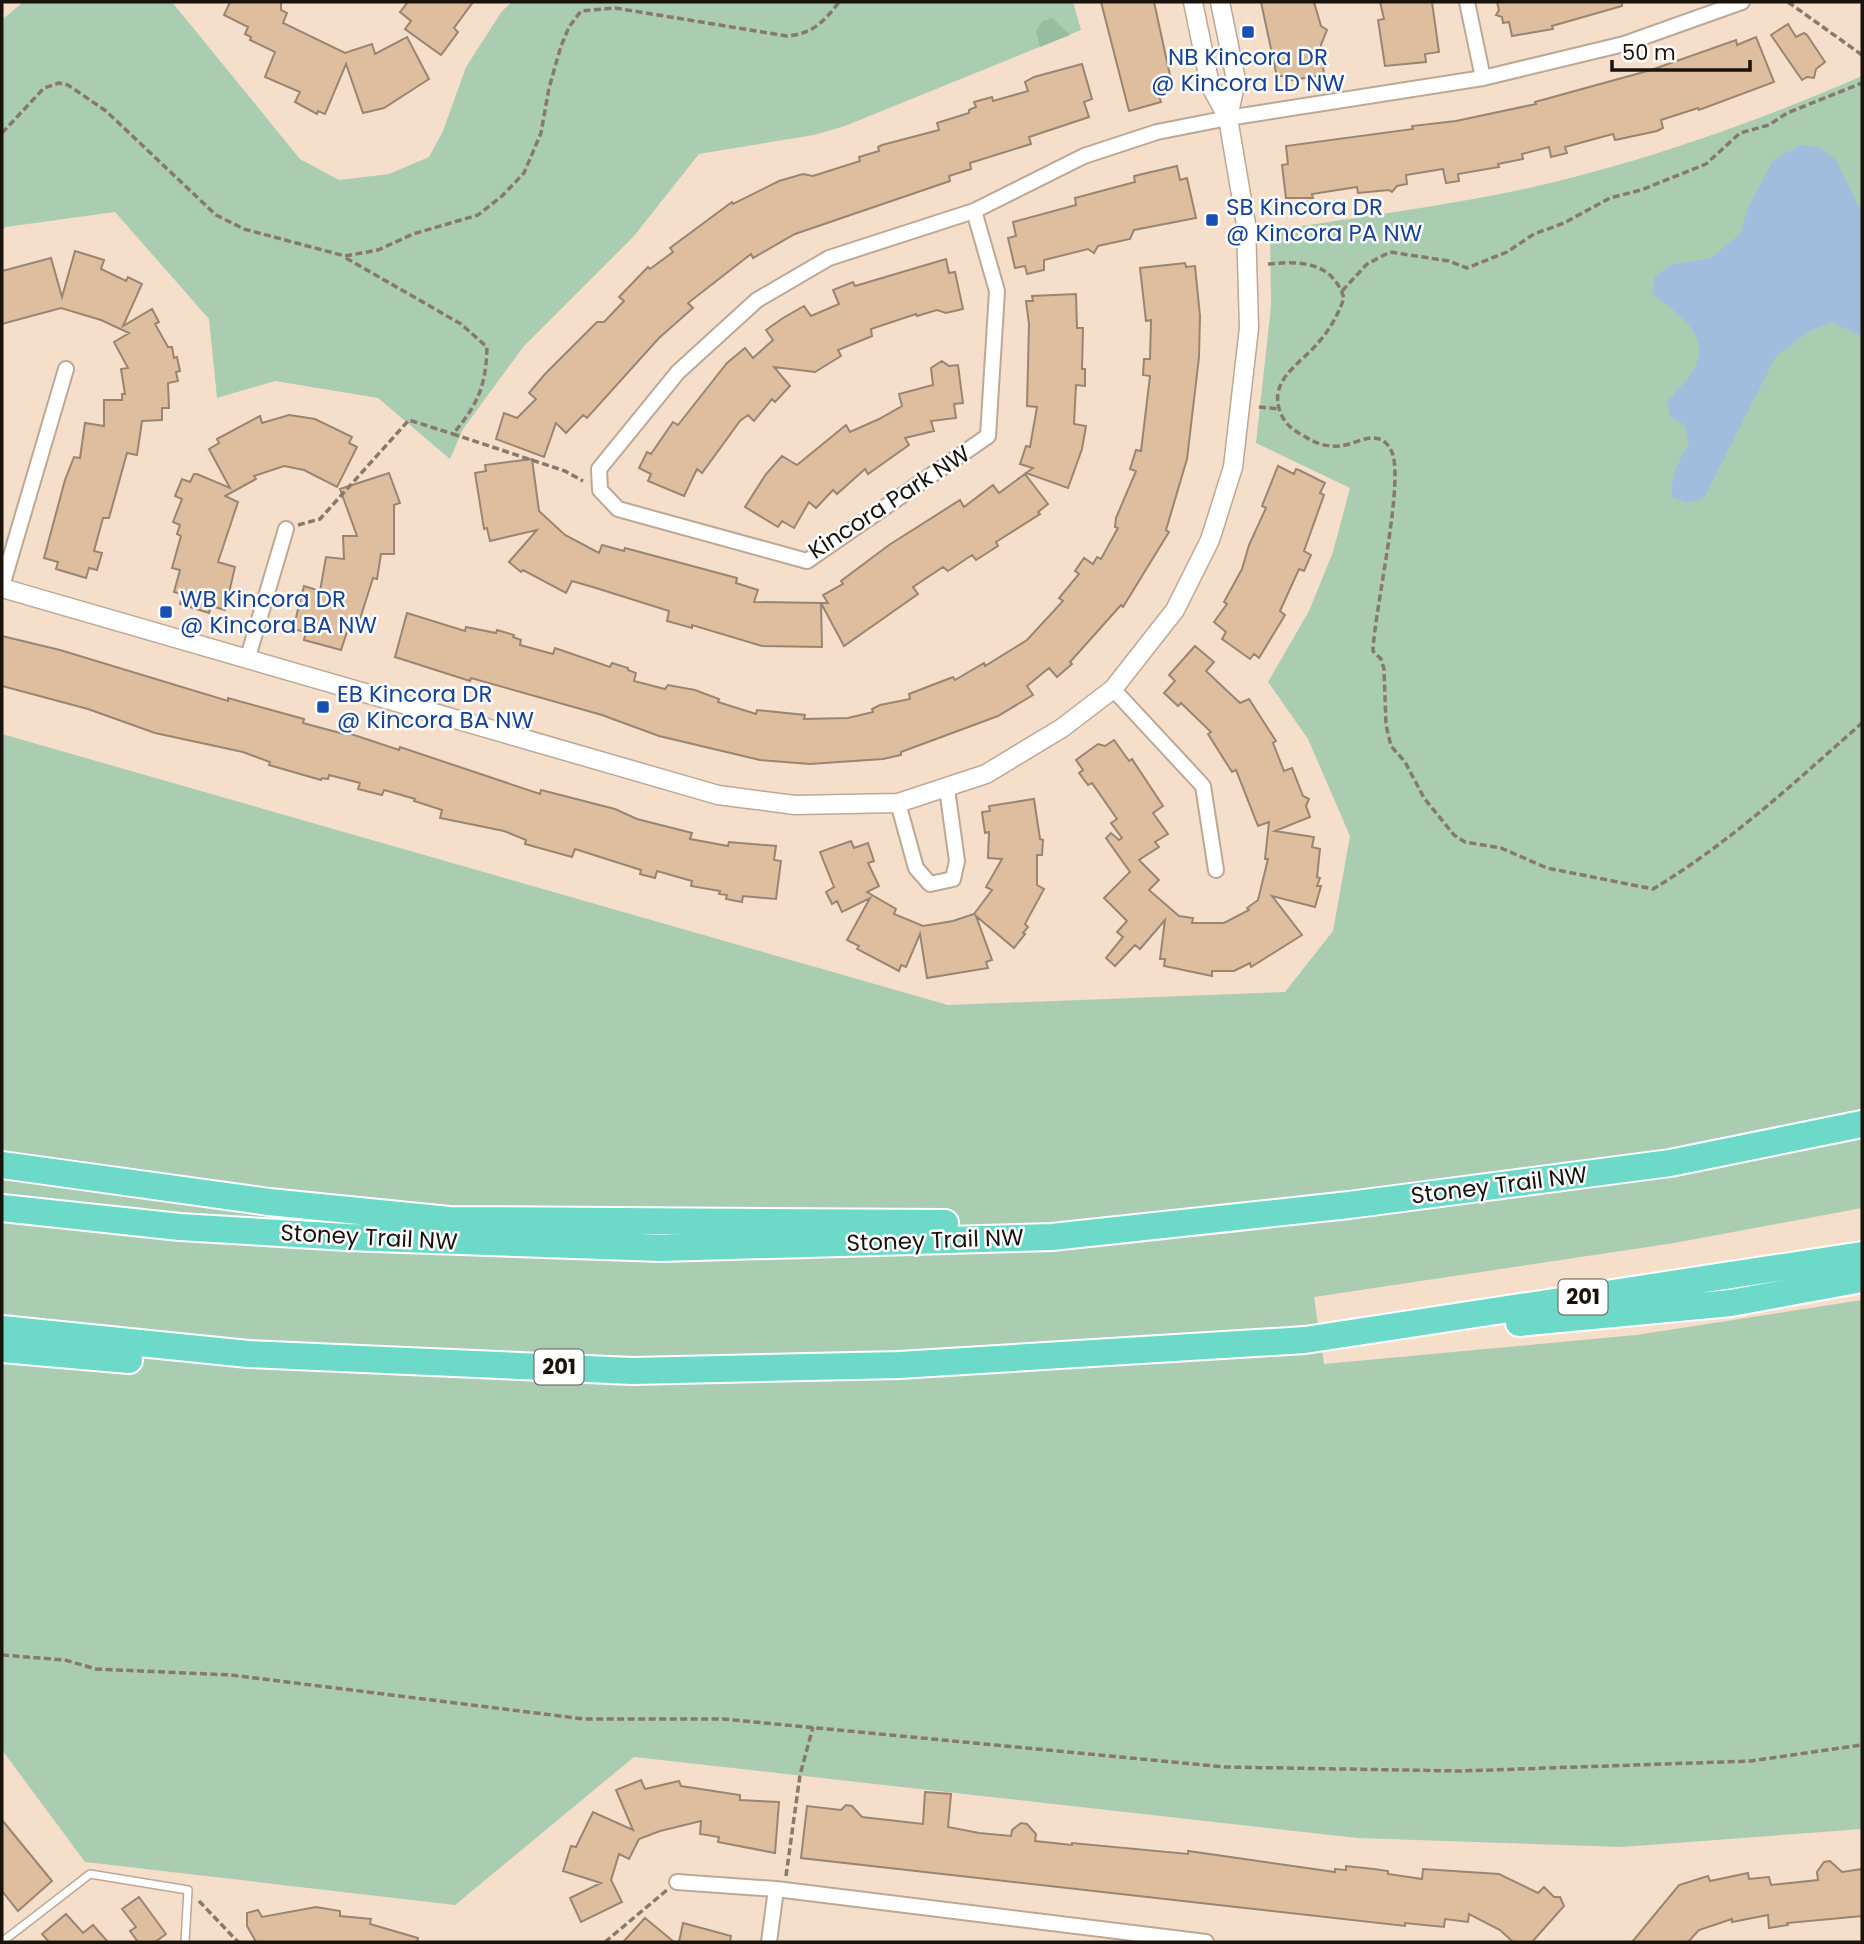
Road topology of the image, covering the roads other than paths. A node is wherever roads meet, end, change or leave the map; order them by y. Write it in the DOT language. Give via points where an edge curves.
graph roads {
  1 [pos="1193,2"];
  2 [pos="1220,2"];
  3 [pos="1467,2"];
  4 [pos="1742,2"];
  5 [pos="1483,78"];
  6 [pos="1228,118"];
  7 [pos="974,211"];
  8 [pos="66,369"];
  9 [pos="286,529"];
  10 [pos="2,587"];
  11 [pos="248,657"];
  12 [pos="1113,689"];
  13 [pos="947,789"];
  14 [pos="898,803"];
  15 [pos="1216,870"];
  16 [pos="1862,1107"];
  17 [pos="1862,1124"];
  18 [pos="1670,1163"];
  19 [pos="2,1165"];
  20 [pos="2,1208"];
  21 [pos="1052,1237"];
  22 [pos="1862,1255"];
  23 [pos="1862,1279"];
  24 [pos="2,1329"];
  25 [pos="1305,1340"];
  26 [pos="2,1349"];
  27 [pos="248,1354"];
  28 [pos="677,1882"];
  29 [pos="776,1889"];
  30 [pos="2,1942"];
  31 [pos="185,1942"];
  32 [pos="769,1942"];
  33 [pos="1206,1942"];
  1 -- 6 [label="street" via="1210,85"];
  2 -- 6 [label="street" via="1236,80"];
  3 -- 5 [label="street"];
  4 -- 5 [label="street" via="1625,44"];
  5 -- 6 [label="street"];
  6 -- 7 [label="street" via="1157,132 1084,156"];
  6 -- 12 [label="street" via="1246,224 1250,328 1233,467 1210,540 1175,610"];
  7 -- 7 [label="street, Kincora Park NW" via="829,258 757,300 678,372 599,469 600,490 618,509 807,561 988,436 997,290"];
  8 -- 10 [label="street"];
  9 -- 11 [label="street"];
  10 -- 11 [label="street"];
  11 -- 14 [label="street" via="718,795 794,805"];
  12 -- 13 [label="street" via="1062,728 986,774"];
  12 -- 15 [label="street" via="1203,786"];
  13 -- 14 [label="street"];
  13 -- 14 [label="street" via="957,861 953,879 930,884 916,868"];
  16 -- 18 [label="highway"];
  17 -- 18 [label="highway, Stoney Trail NW"];
  18 -- 21 [label="highway, Stoney Trail NW"];
  19 -- 21 [label="highway" via="256,1200 449,1220 956,1223"];
  20 -- 21 [label="highway, Stoney Trail NW" via="207,1229 647,1248"];
  22 -- 25 [label="highway, 201"];
  23 -- 25 [label="highway" via="1731,1303"];
  24 -- 27 [label="highway, 201"];
  25 -- 27 [label="highway, 201" via="899,1365 632,1371"];
  26 -- 27 [label="highway" via="186,1366"];
  28 -- 29 [label="street"];
  29 -- 32 [label="street"];
  29 -- 33 [label="street"];
  30 -- 31 [label="lane" via="90,1874 188,1890"];
}
